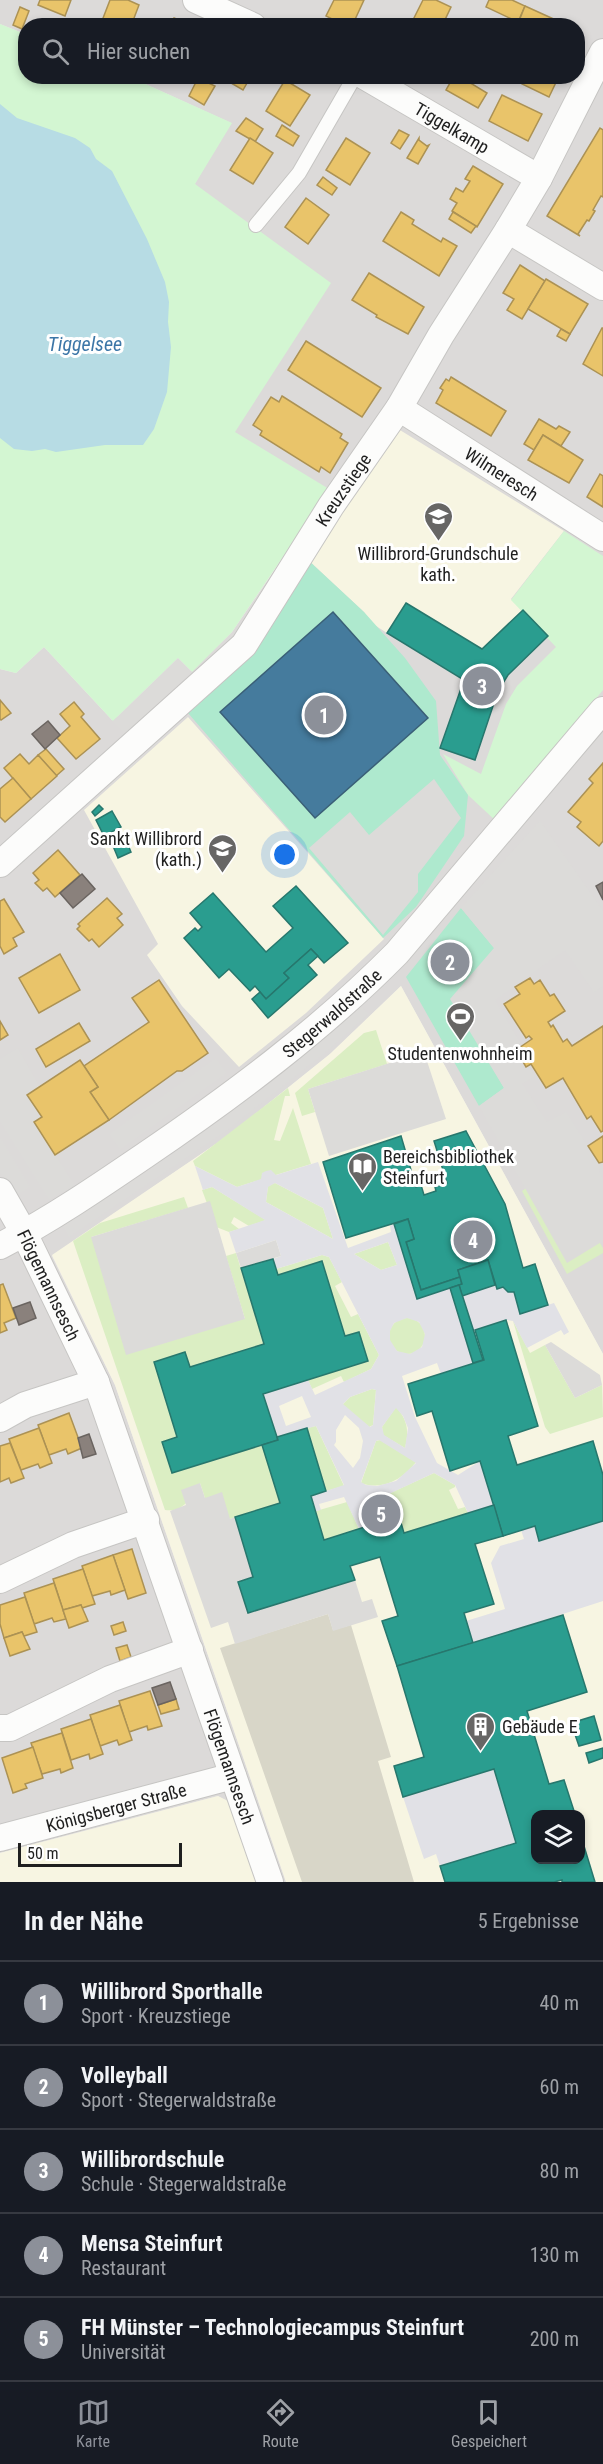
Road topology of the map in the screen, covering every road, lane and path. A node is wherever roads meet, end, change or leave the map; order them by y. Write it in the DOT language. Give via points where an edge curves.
graph roads {
  1 [pos="196,0"];
  2 [pos="235,18"];
  3 [pos="603,52"];
  4 [pos="349,84"];
  5 [pos="378,84"];
  6 [pos="539,178"];
  7 [pos="256,225"];
  8 [pos="508,230"];
  9 [pos="603,287"];
  10 [pos="399,408"];
  11 [pos="603,538"];
  12 [pos="603,710"];
  13 [pos="0,864"];
  14 [pos="0,1191"];
  15 [pos="24,1233"];
  16 [pos="0,1246"];
  17 [pos="96,1382"];
  18 [pos="0,1419"];
  19 [pos="146,1520"];
  20 [pos="0,1580"];
  21 [pos="190,1650"];
  22 [pos="0,1728"];
  23 [pos="233,1776"];
  24 [pos="0,1838"];
  25 [pos="270,1882"];
  1 -- 2 [label="street"];
  3 -- 6 [label="street, Kreuzstiege"];
  4 -- 7 [label="lane" via="299,173"];
  5 -- 6 [label="street, Tiggelkamp"];
  6 -- 8 [label="street, Kreuzstiege"];
  8 -- 9 [label="street"];
  8 -- 10 [label="street, Kreuzstiege"];
  10 -- 11 [label="street, Wilmeresch"];
  10 -- 13 [label="street, Kreuzstiege" via="331,506 244,645"];
  12 -- 15 [label="street, Stegerwaldstraße" via="397,953 365,984 196,1119"];
  14 -- 15 [label="street, Flögemannsesch"];
  15 -- 16 [label="street, Stegerwaldstraße"];
  15 -- 17 [label="street, Flögemannsesch"];
  17 -- 18 [label="street" via="25,1405"];
  17 -- 19 [label="street, Flögemannsesch"];
  19 -- 20 [label="street" via="73,1545"];
  19 -- 21 [label="street, Flögemannsesch"];
  21 -- 22 [label="street" via="110,1679 10,1728"];
  21 -- 23 [label="street, Flögemannsesch"];
  23 -- 24 [label="street, Königsberger Straße"];
  23 -- 25 [label="street, Flögemannsesch"];
}
